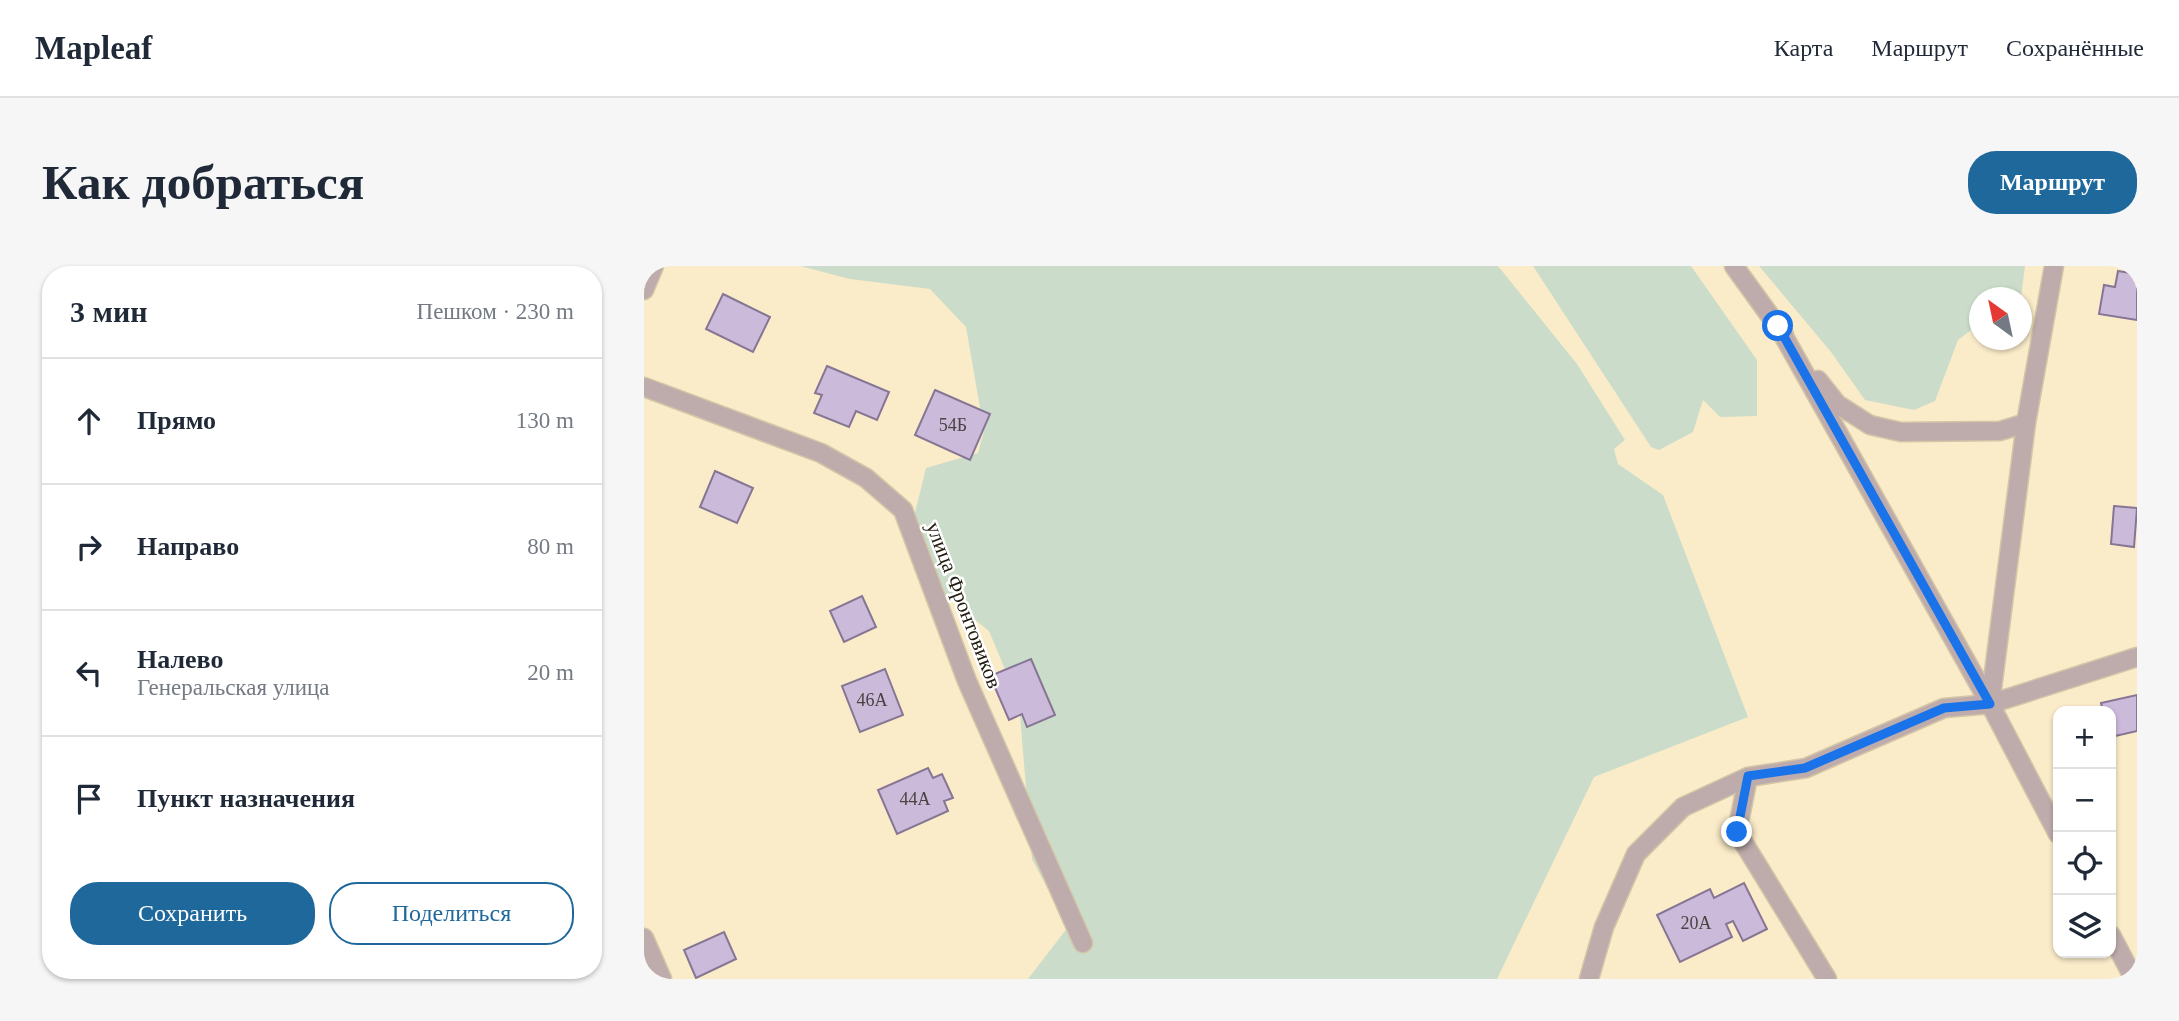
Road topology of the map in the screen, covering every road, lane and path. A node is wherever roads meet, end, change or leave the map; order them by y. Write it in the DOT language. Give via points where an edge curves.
graph roads {
  1 [pos="654,266"];
  2 [pos="1734,266"];
  3 [pos="2054,266"];
  4 [pos="644,290"];
  5 [pos="1778,326"];
  6 [pos="644,387"];
  7 [pos="2026,424"];
  8 [pos="2137,657"];
  9 [pos="1990,704"];
  10 [pos="1748,776"];
  11 [pos="2057,832"];
  12 [pos="644,938"];
  13 [pos="1083,943"];
  14 [pos="2116,945"];
  15 [pos="662,979"];
  16 [pos="1589,979"];
  17 [pos="1827,979"];
  18 [pos="2134,979"];
  1 -- 4 [label="street"];
  2 -- 5 [label="street"];
  3 -- 7 [label="street"];
  5 -- 7 [label="street" via="1837,404 1870,425 1901,432 1943,432"];
  5 -- 9 [label="street"];
  6 -- 13 [label="street, улица Фронтовиков" via="821,453 866,478 903,510 967,681"];
  7 -- 9 [label="street"];
  8 -- 9 [label="street"];
  9 -- 10 [label="street" via="1944,708 1805,768"];
  9 -- 11 [label="street"];
  10 -- 16 [label="street" via="1683,807 1636,853 1604,927"];
  10 -- 17 [label="street" via="1737,832"];
  12 -- 15 [label="street"];
  14 -- 18 [label="street"];
}
